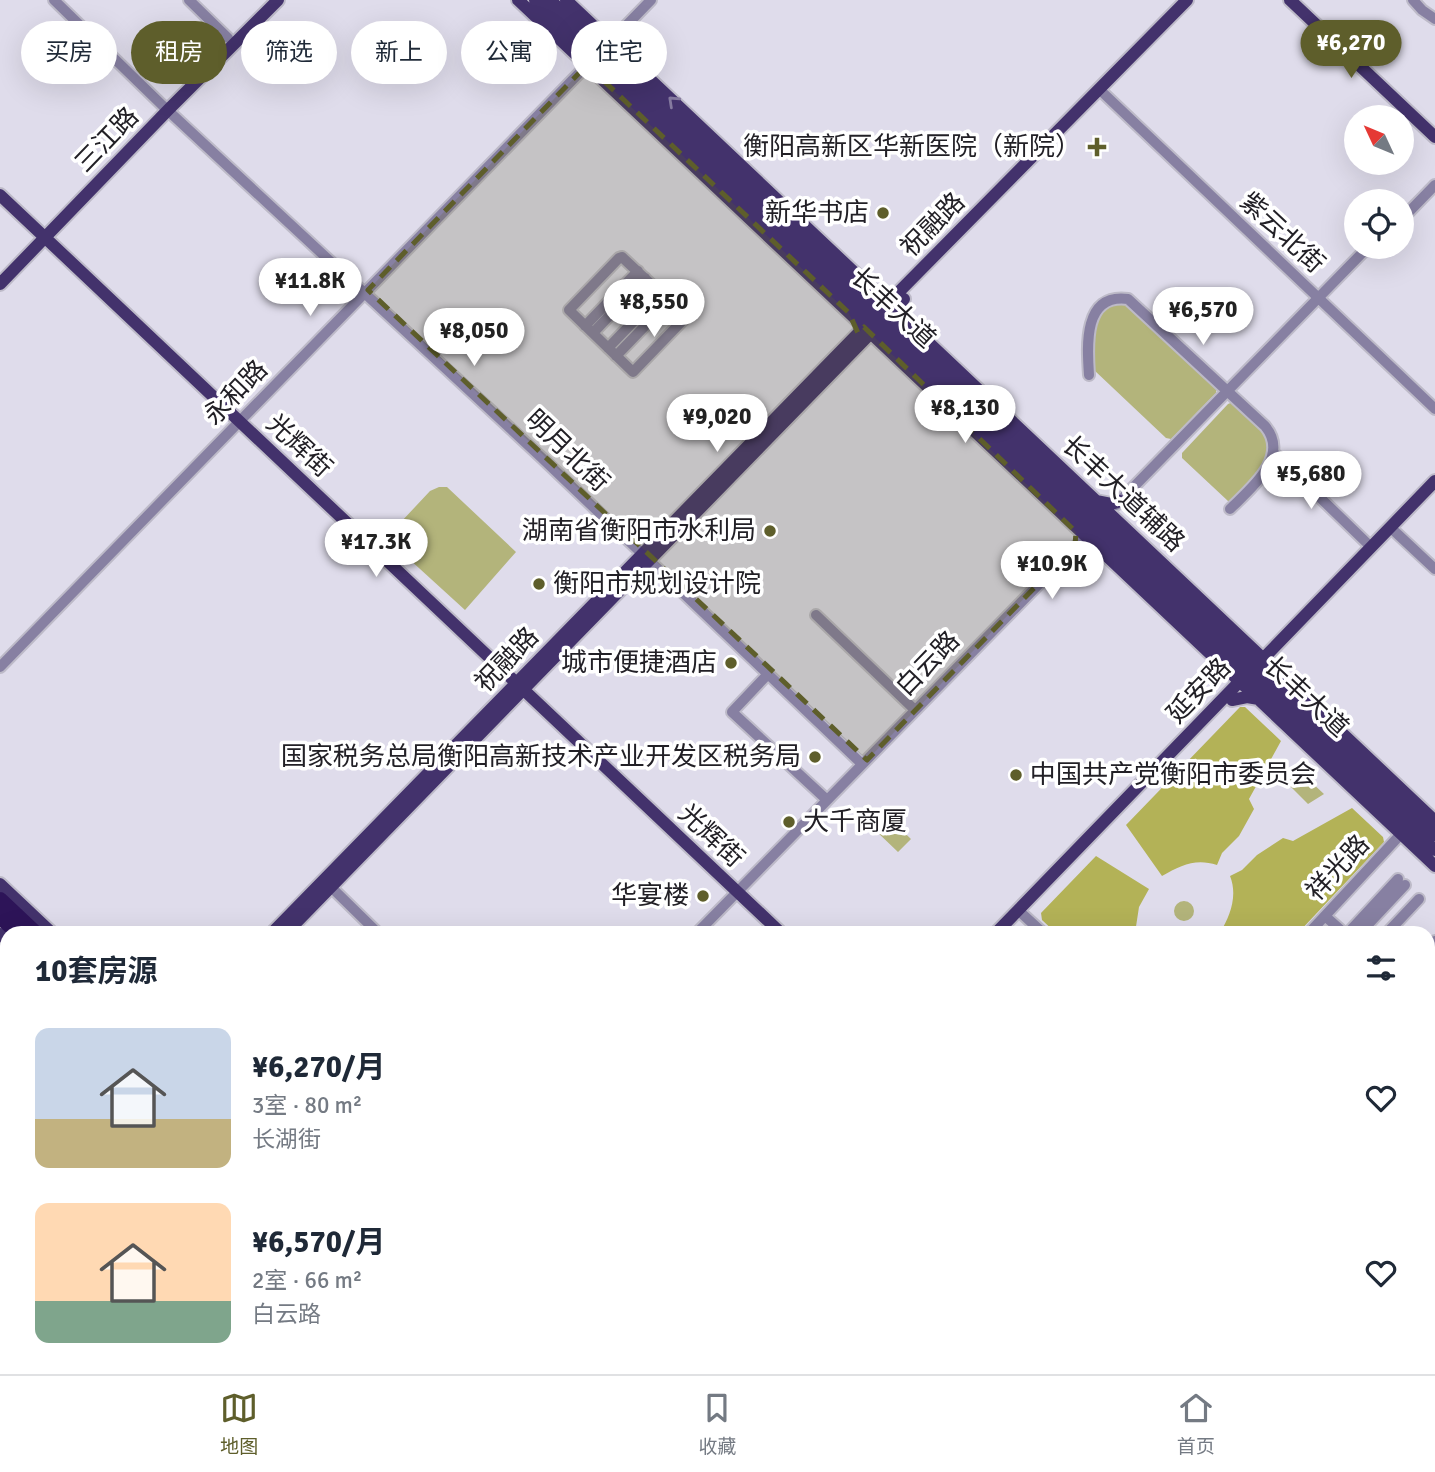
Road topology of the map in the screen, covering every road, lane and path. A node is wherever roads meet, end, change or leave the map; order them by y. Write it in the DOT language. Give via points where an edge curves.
graph roads {
  1 [pos="54,0"];
  2 [pos="61,0"];
  3 [pos="189,0"];
  4 [pos="266,0"];
  5 [pos="278,0"];
  6 [pos="518,0"];
  7 [pos="535,0"];
  8 [pos="550,0"];
  9 [pos="566,0"];
  10 [pos="643,0"];
  11 [pos="651,0"];
  12 [pos="1186,0"];
  13 [pos="1194,0"];
  14 [pos="1290,0"];
  15 [pos="1297,0"];
  16 [pos="1413,0"];
  17 [pos="1435,19"];
  18 [pos="579,21"];
  19 [pos="625,21"];
  20 [pos="627,21"];
  21 [pos="571,22"];
  22 [pos="571,28"];
  23 [pos="571,33"];
  24 [pos="228,38"];
  25 [pos="571,74"];
  26 [pos="631,84"];
  27 [pos="639,84"];
  28 [pos="650,84"];
  29 [pos="1101,91"];
  30 [pos="168,105"];
  31 [pos="693,129"];
  32 [pos="1435,130"];
  33 [pos="1435,137"];
  34 [pos="1435,178"];
  35 [pos="1435,185"];
  36 [pos="0,195"];
  37 [pos="740,195"];
  38 [pos="1414,200"];
  39 [pos="0,202"];
  40 [pos="1414,207"];
  41 [pos="41,236"];
  42 [pos="1357,259"];
  43 [pos="1363,259"];
  44 [pos="0,273"];
  45 [pos="642,275"];
  46 [pos="0,284"];
  47 [pos="365,289"];
  48 [pos="877,294"];
  49 [pos="903,294"];
  50 [pos="862,295"];
  51 [pos="665,297"];
  52 [pos="1320,300"];
  53 [pos="849,313"];
  54 [pos="879,320"];
  55 [pos="907,322"];
  56 [pos="589,329"];
  57 [pos="854,344"];
  58 [pos="612,352"];
  59 [pos="1089,375"];
  60 [pos="1229,393"];
  61 [pos="1435,409"];
  62 [pos="236,421"];
  63 [pos="1046,453"];
  64 [pos="1274,453"];
  65 [pos="1056,477"];
  66 [pos="1435,481"];
  67 [pos="1435,491"];
  68 [pos="1073,493"];
  69 [pos="1097,502"];
  70 [pos="1230,509"];
  71 [pos="1070,521"];
  72 [pos="1103,522"];
  73 [pos="1393,530"];
  74 [pos="1371,547"];
  75 [pos="1077,549"];
  76 [pos="1101,550"];
  77 [pos="647,556"];
  78 [pos="1123,556"];
  79 [pos="1435,569"];
  80 [pos="816,615"];
  81 [pos="1228,640"];
  82 [pos="1251,646"];
  83 [pos="1277,648"];
  84 [pos="0,658"];
  85 [pos="1219,663"];
  86 [pos="0,667"];
  87 [pos="1254,672"];
  88 [pos="768,674"];
  89 [pos="1282,676"];
  90 [pos="518,688"];
  91 [pos="1229,698"];
  92 [pos="1256,698"];
  93 [pos="1280,704"];
  94 [pos="915,710"];
  95 [pos="1341,745"];
  96 [pos="864,762"];
  97 [pos="827,800"];
  98 [pos="1389,807"];
  99 [pos="1435,821"];
  100 [pos="1401,834"];
  101 [pos="1429,837"];
  102 [pos="1435,850"];
  103 [pos="1435,866"];
  104 [pos="0,884"];
  105 [pos="327,887"];
  106 [pos="738,895"];
  107 [pos="1419,899"];
  108 [pos="0,900"];
  109 [pos="1021,912"];
  110 [pos="0,916"];
  111 [pos="1325,916"];
  112 [pos="22,921"];
  113 [pos="280,926"];
  114 [pos="292,926"];
  115 [pos="365,926"];
  116 [pos="371,926"];
  117 [pos="705,926"];
  118 [pos="712,926"];
  119 [pos="768,926"];
  120 [pos="773,926"];
  121 [pos="1004,926"];
  122 [pos="1010,926"];
  123 [pos="1036,926"];
  124 [pos="1316,926"];
  125 [pos="1337,926"];
  126 [pos="1354,926"];
  127 [pos="1366,926"];
  128 [pos="1394,926"];
  1 -- 30 [label="street, 明月北街"];
  2 -- 30 [label="street, 明月北街"];
  3 -- 24 [label="street"];
  4 -- 24 [label="main road, 三江路"];
  5 -- 30 [label="main road, 三江路"];
  6 -- 23 [label="main road, 长丰大道辅路"];
  7 -- 22 [label="main road, 长丰大道"];
  8 -- 21 [label="main road, 长丰大道"];
  9 -- 18 [label="main road, 长丰大道辅路"];
  10 -- 19 [label="street"];
  11 -- 20 [label="street"];
  12 -- 29 [label="main road, 祝融路"];
  13 -- 29 [label="main road, 祝融路"];
  14 -- 33 [label="main road"];
  15 -- 32 [label="main road"];
  16 -- 17 [label="street"];
  24 -- 30 [label="main road, 三江路"];
  25 -- 47 [label="street, 永和路"];
  26 -- 37 [label="main road, 长丰大道"];
  27 -- 31 [label="main road, 长丰大道"];
  31 -- 28 [label="main road, 长丰大道辅路, one-way"];
  29 -- 49 [label="main road, 祝融路"];
  29 -- 52 [label="street, 紫云北街"];
  30 -- 41 [label="main road, 三江路"];
  30 -- 47 [label="street, 明月北街"];
  31 -- 37 [label="main road, 长丰大道"];
  31 -- 48 [label="main road, 长丰大道辅路"];
  34 -- 38 [label="street"];
  35 -- 40 [label="street"];
  36 -- 41 [label="main road, 光辉街"];
  37 -- 50 [label="main road, 长丰大道"];
  37 -- 53 [label="main road, 长丰大道辅路"];
  37 -- 54 [label="main road, 长丰大道"];
  39 -- 41 [label="main road, 光辉街"];
  41 -- 44 [label="main road, 三江路"];
  41 -- 46 [label="main road, 三江路"];
  41 -- 62 [label="main road, 光辉街"];
  42 -- 52 [label="street, 白云路"];
  43 -- 52 [label="street, 白云路"];
  45 -- 51 [label="street"];
  45 -- 56 [label="street"];
  45 -- 56 [label="street" via="619,258 569,310"];
  47 -- 62 [label="street, 永和路"];
  47 -- 77 [label="street, 明月北街"];
  48 -- 49 [label="main road"];
  48 -- 50 [label="main road"];
  48 -- 54 [label="main road, 长丰大道辅路"];
  49 -- 54 [label="main road, 祝融路"];
  49 -- 55 [label="main road"];
  50 -- 54 [label="main road, 长丰大道"];
  51 -- 58 [label="street"];
  51 -- 58 [label="street" via="690,313 633,372"];
  52 -- 60 [label="street, 白云路"];
  52 -- 61 [label="street, 紫云北街"];
  53 -- 54 [label="main road, 长丰大道辅路"];
  53 -- 57 [label="main road"];
  54 -- 55 [label="main road, 长丰大道辅路"];
  54 -- 57 [label="main road, 祝融路"];
  54 -- 57 [label="main road"];
  54 -- 65 [label="main road, 长丰大道"];
  54 -- 71 [label="main road, 长丰大道辅路"];
  54 -- 72 [label="main road, 长丰大道" via="894,340"];
  55 -- 63 [label="main road, 长丰大道辅路"];
  56 -- 58 [label="street"];
  57 -- 77 [label="main road, 祝融路"];
  59 -- 60 [label="street" via="1087,342 1094,314 1107,302 1128,299"];
  60 -- 64 [label="street" via="1269,431"];
  60 -- 72 [label="street, 白云路"];
  62 -- 84 [label="street, 永和路"];
  62 -- 86 [label="street, 永和路"];
  62 -- 90 [label="main road, 光辉街"];
  63 -- 65 [label="main road"];
  63 -- 69 [label="main road, 长丰大道辅路"];
  64 -- 70 [label="street" via="1261,477"];
  64 -- 74 [label="street"];
  65 -- 68 [label="main road, 长丰大道"];
  66 -- 73 [label="main road, 延安路"];
  67 -- 73 [label="main road, 延安路"];
  68 -- 69 [label="main road"];
  68 -- 72 [label="main road, 长丰大道"];
  69 -- 72 [label="main road, 长丰大道辅路"];
  71 -- 72 [label="main road, 长丰大道辅路"];
  71 -- 75 [label="main road"];
  72 -- 75 [label="street, 白云路"];
  72 -- 76 [label="main road, 长丰大道辅路"];
  72 -- 78 [label="main road, 长丰大道"];
  72 -- 81 [label="main road, 长丰大道"];
  72 -- 82 [label="main road, 长丰大道辅路" via="1129,531"];
  73 -- 74 [label="main road, 延安路"];
  73 -- 79 [label="street"];
  73 -- 83 [label="main road, 延安路"];
  74 -- 83 [label="main road, 延安路"];
  75 -- 76 [label="main road"];
  75 -- 94 [label="street, 白云路"];
  75 -- 106 [label="street, 白云路"];
  76 -- 78 [label="main road"];
  76 -- 85 [label="main road, 长丰大道辅路"];
  77 -- 88 [label="street, 明月北街"];
  77 -- 90 [label="main road, 祝融路"];
  77 -- 96 [label="street, 明月北街"];
  78 -- 87 [label="main road, 长丰大道"];
  80 -- 94 [label="street"];
  81 -- 82 [label="main road"];
  81 -- 87 [label="main road, 长丰大道"];
  82 -- 83 [label="main road"];
  82 -- 87 [label="main road, 长丰大道辅路"];
  83 -- 87 [label="main road, 延安路"];
  83 -- 89 [label="main road"];
  85 -- 87 [label="main road, 长丰大道辅路"];
  85 -- 91 [label="main road" via="1231,682"];
  87 -- 89 [label="main road, 长丰大道辅路"];
  87 -- 91 [label="main road, 延安路"];
  87 -- 92 [label="main road, 长丰大道辅路"];
  87 -- 93 [label="main road, 长丰大道"];
  87 -- 95 [label="main road, 长丰大道"];
  88 -- 96 [label="street, 明月北街"];
  88 -- 97 [label="street" via="732,712"];
  89 -- 95 [label="main road, 长丰大道辅路" via="1335,726"];
  90 -- 105 [label="main road, 祝融路"];
  90 -- 106 [label="main road, 光辉街"];
  91 -- 92 [label="main road"];
  91 -- 109 [label="main road, 延安路"];
  92 -- 93 [label="main road"];
  92 -- 100 [label="main road, 长丰大道辅路"];
  93 -- 95 [label="main road, 长丰大道"];
  94 -- 96 [label="street, 白云路"];
  95 -- 98 [label="main road, 长丰大道"];
  95 -- 99 [label="main road, 长丰大道辅路"];
  95 -- 101 [label="main road, 长丰大道"];
  96 -- 97 [label="street, 白云路"];
  97 -- 106 [label="street, 白云路"];
  98 -- 100 [label="main road"];
  98 -- 101 [label="main road, 长丰大道"];
  100 -- 101 [label="main road"];
  100 -- 103 [label="main road, 长丰大道辅路"];
  100 -- 111 [label="street, 祥光路"];
  101 -- 102 [label="main road, 长丰大道"];
  104 -- 112 [label="main road"];
  105 -- 113 [label="main road, 祝融路"];
  105 -- 114 [label="main road, 祝融路"];
  105 -- 115 [label="street"];
  105 -- 116 [label="street"];
  106 -- 117 [label="street, 白云路"];
  106 -- 118 [label="street, 白云路"];
  106 -- 119 [label="main road, 光辉街"];
  106 -- 120 [label="main road, 光辉街"];
  107 -- 128 [label="street"];
  108 -- 112 [label="highway"];
  109 -- 121 [label="main road, 延安路"];
  109 -- 122 [label="main road, 延安路"];
  109 -- 123 [label="street"];
  110 -- 112 [label="highway"];
  111 -- 124 [label="street, 祥光路"];
  111 -- 125 [label="street"];
  126 -- 127 [label="street" via="1402,882"];
}
